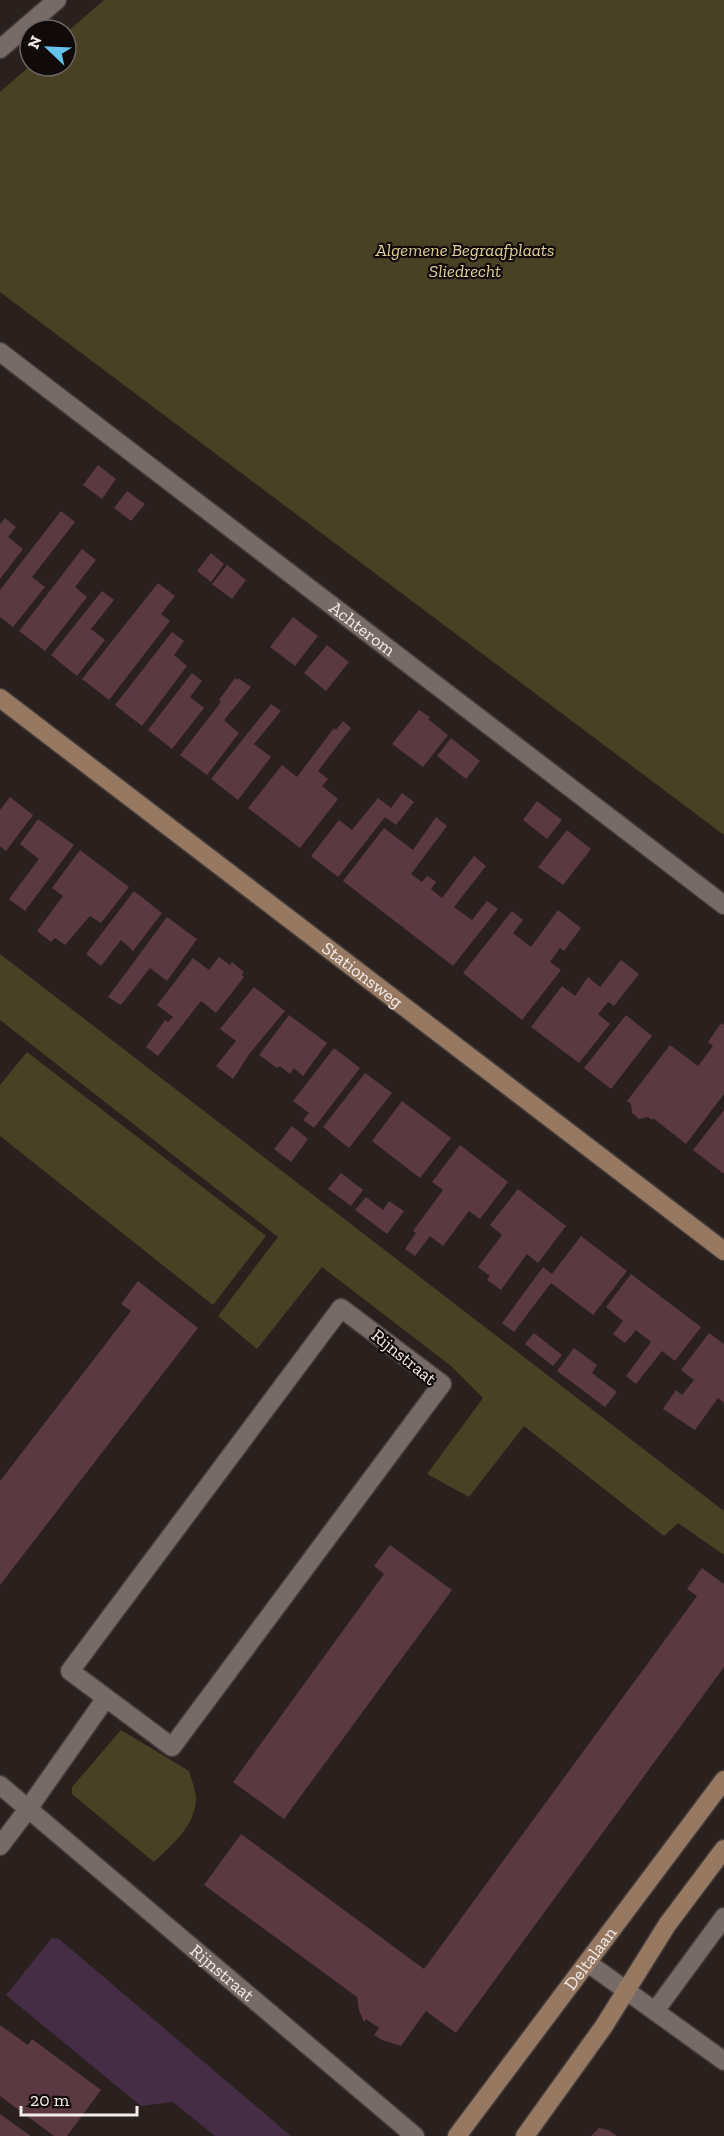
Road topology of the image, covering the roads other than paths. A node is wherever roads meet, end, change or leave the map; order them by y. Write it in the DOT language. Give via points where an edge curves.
graph roads {
  1 [pos="57,0"];
  2 [pos="0,49"];
  3 [pos="0,352"];
  4 [pos="0,698"];
  5 [pos="724,904"];
  6 [pos="724,1251"];
  7 [pos="106,1698"];
  8 [pos="724,1780"];
  9 [pos="0,1785"];
  10 [pos="28,1809"];
  11 [pos="0,1846"];
  12 [pos="724,1849"];
  13 [pos="724,1917"];
  14 [pos="588,1963"];
  15 [pos="626,1990"];
  16 [pos="655,2011"];
  17 [pos="724,2061"];
  18 [pos="415,2136"];
  19 [pos="457,2136"];
  20 [pos="525,2136"];
  1 -- 2 [label="street"];
  3 -- 5 [label="street, Achterom"];
  4 -- 6 [label="street, Stationsweg"];
  7 -- 7 [label="street, Rijnstraat" via="172,1747 442,1384 341,1308 70,1671"];
  7 -- 10 [label="street"];
  8 -- 14 [label="street, Deltalaan"];
  9 -- 10 [label="street, Rijnstraat"];
  10 -- 11 [label="street"];
  10 -- 18 [label="street, Rijnstraat"];
  12 -- 15 [label="street"];
  13 -- 16 [label="street"];
  14 -- 15 [label="street"];
  14 -- 19 [label="street, Deltalaan"];
  15 -- 16 [label="street"];
  15 -- 20 [label="street"];
  16 -- 17 [label="street"];
}
